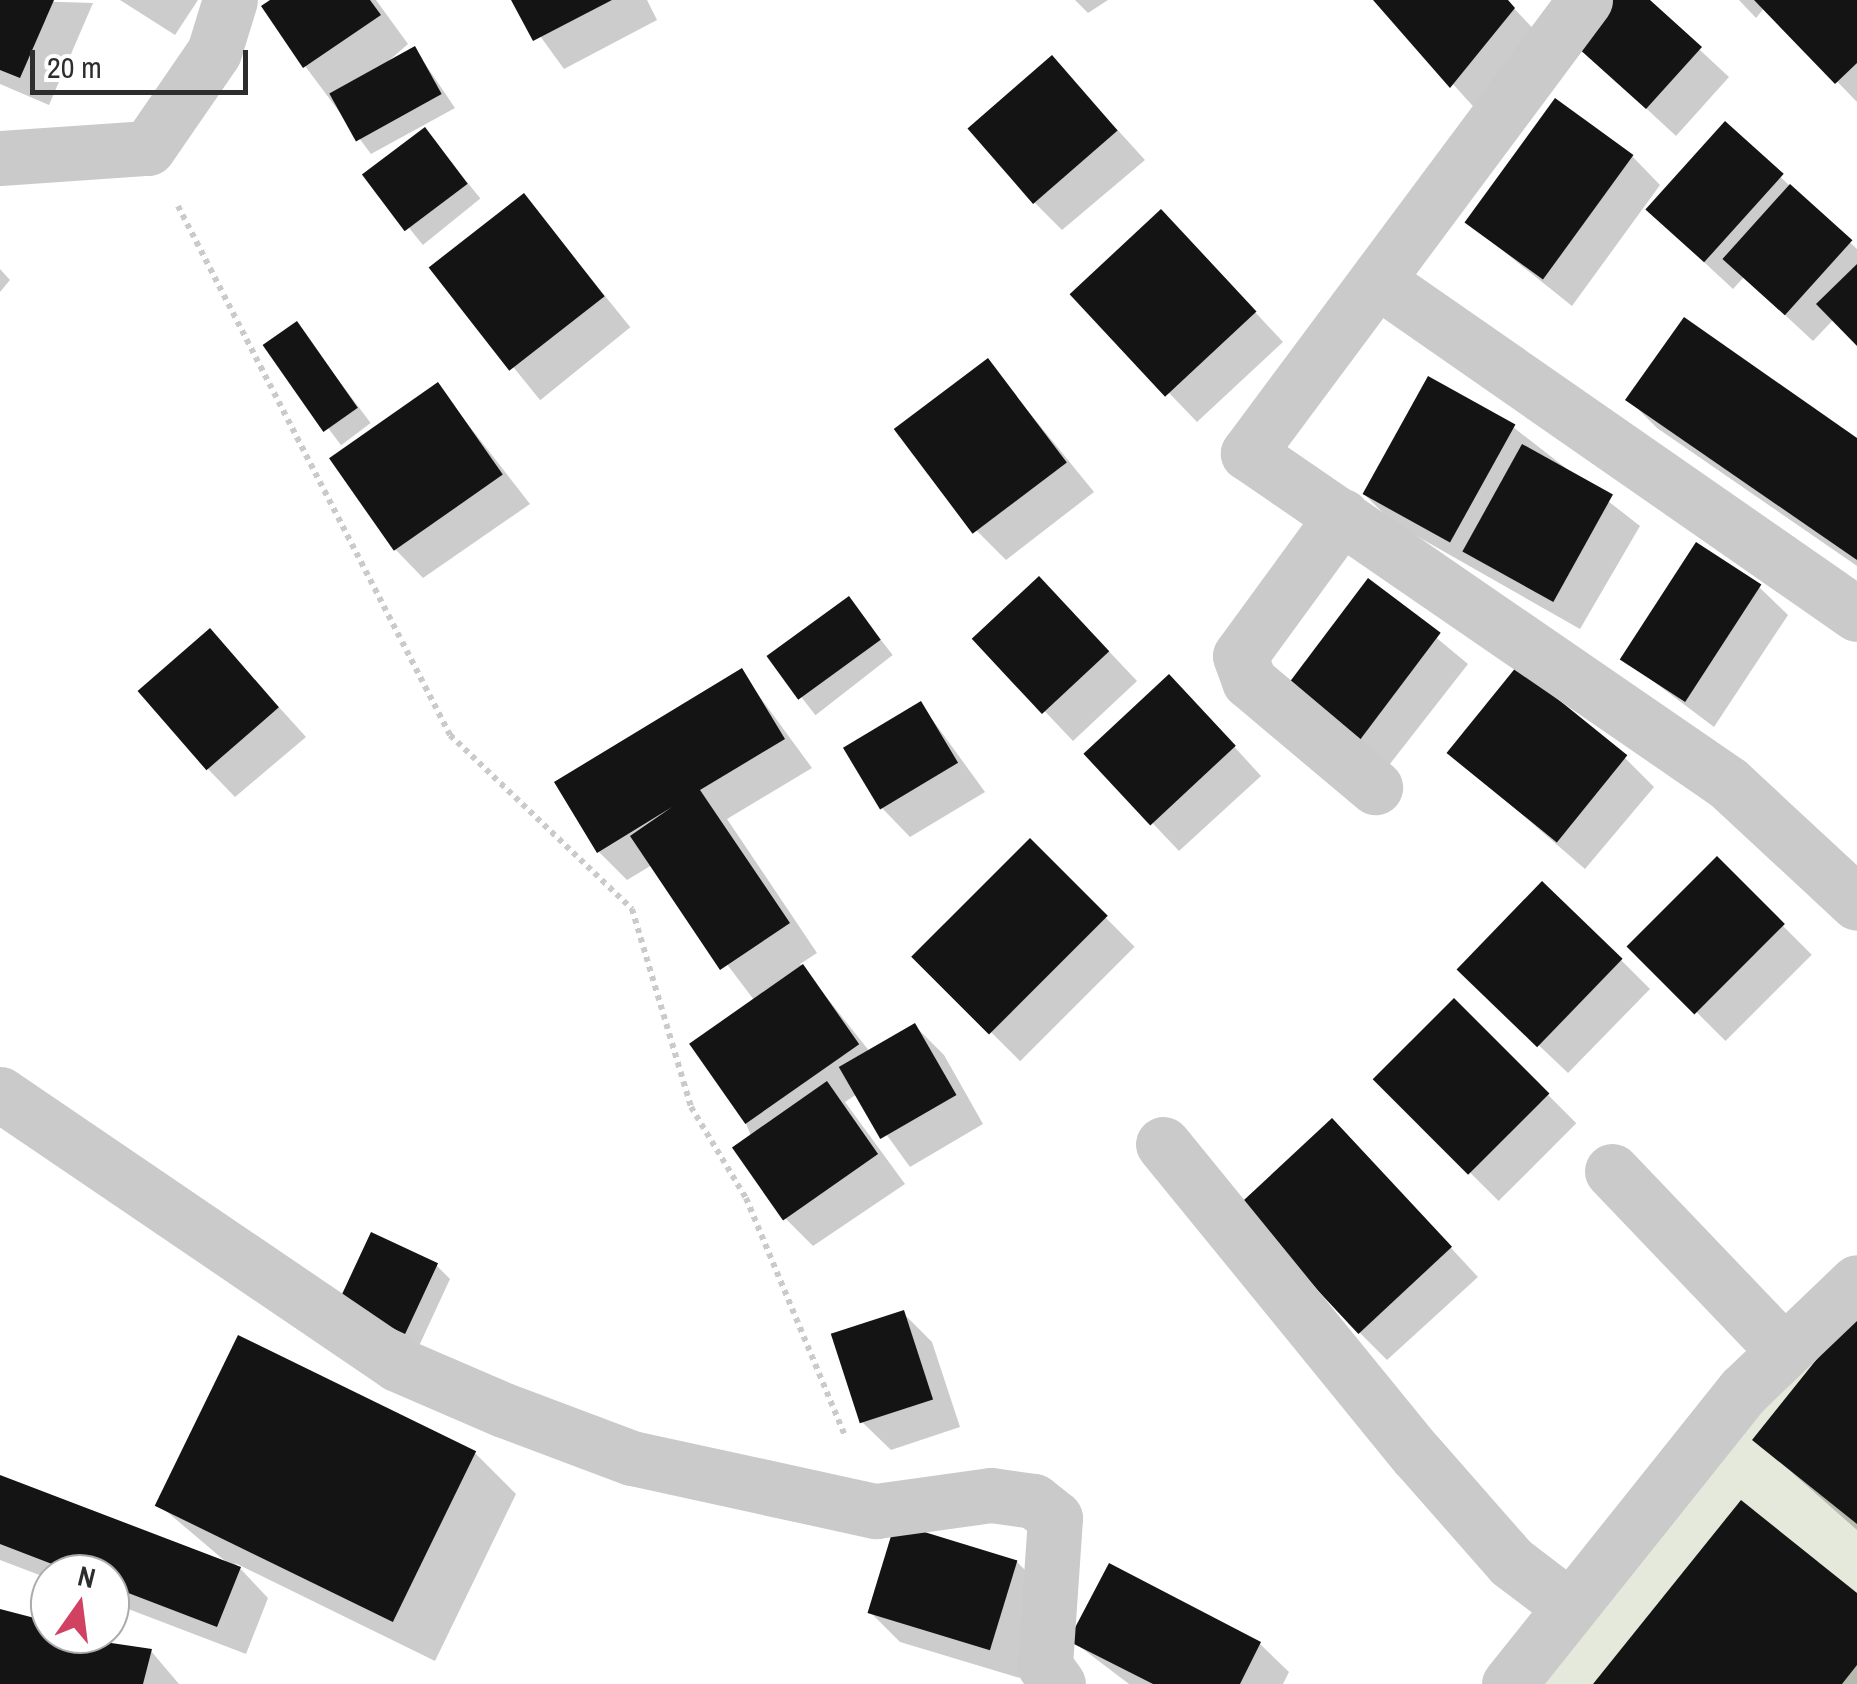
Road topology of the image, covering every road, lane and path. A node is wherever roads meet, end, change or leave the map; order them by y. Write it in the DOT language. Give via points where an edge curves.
graph roads {
  1 [pos="230,0"];
  2 [pos="1585,0"];
  3 [pos="148,148"];
  4 [pos="0,158"];
  5 [pos="1378,281"];
  6 [pos="1342,516"];
  7 [pos="1857,614"];
  8 [pos="1376,787"];
  9 [pos="1857,903"];
  10 [pos="0,1094"];
  11 [pos="1163,1144"];
  12 [pos="1612,1171"];
  13 [pos="1857,1282"];
  14 [pos="1784,1351"];
  15 [pos="876,1510"];
  16 [pos="1570,1607"];
  17 [pos="1058,1684"];
  18 [pos="1509,1684"];
  1 -- 3 [label="street" via="214,52"];
  2 -- 5 [label="street"];
  3 -- 4 [label="street"];
  3 -- 15 [label="path" via="450,735 632,909 691,1107 746,1198"];
  5 -- 6 [label="street" via="1248,453"];
  5 -- 7 [label="street"];
  6 -- 8 [label="street" via="1240,656 1248,680"];
  6 -- 9 [label="street" via="1728,782"];
  10 -- 15 [label="street" via="397,1364 632,1458"];
  11 -- 16 [label="street" via="1417,1456 1512,1562"];
  12 -- 14 [label="street"];
  13 -- 14 [label="street"];
  14 -- 16 [label="street"];
  15 -- 17 [label="street" via="991,1496 1034,1501 1056,1518 1045,1666"];
  16 -- 18 [label="street"];
}
